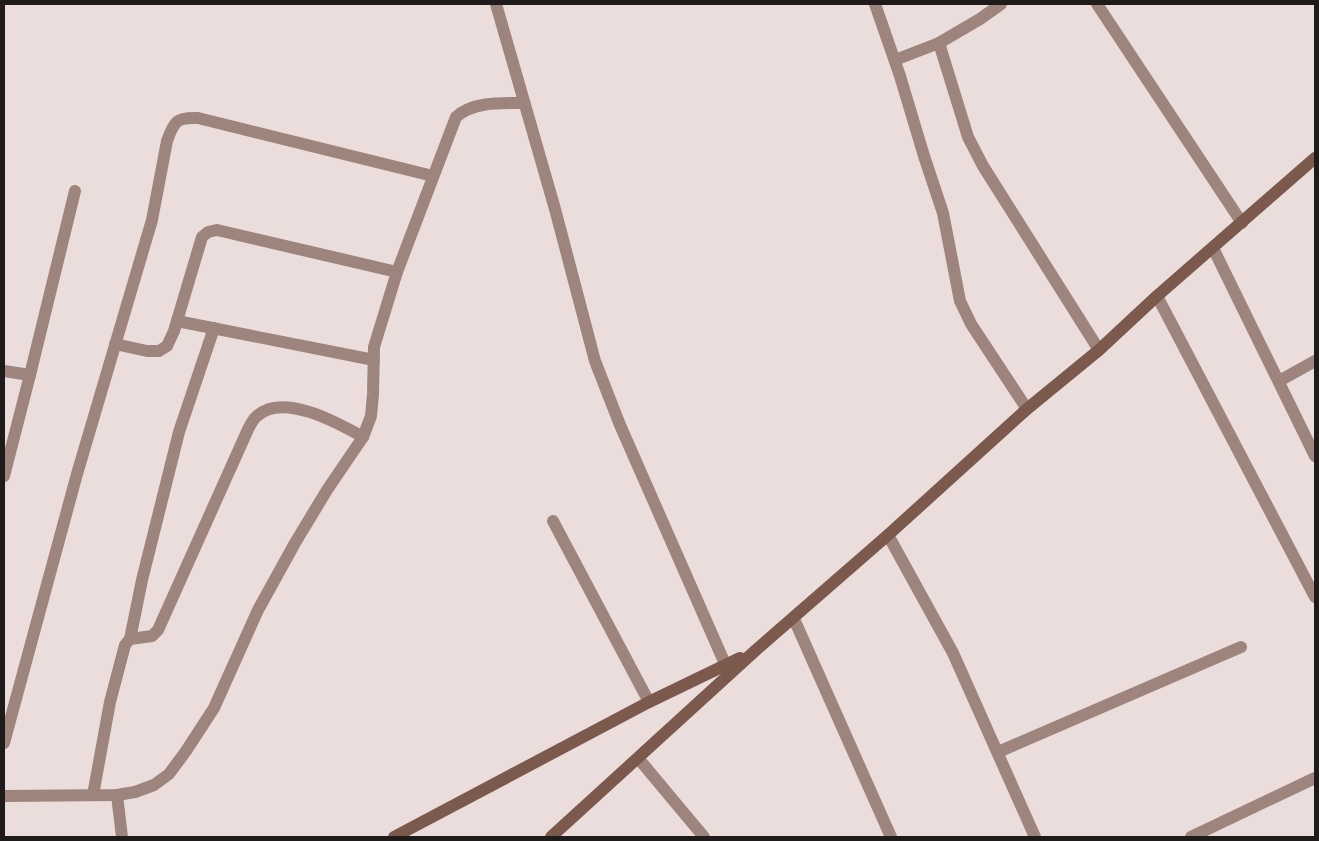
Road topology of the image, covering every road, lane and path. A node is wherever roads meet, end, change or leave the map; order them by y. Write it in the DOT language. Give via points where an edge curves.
graph roads {
  1 [pos="496,4"];
  2 [pos="876,4"];
  3 [pos="1001,4"];
  4 [pos="1097,4"];
  5 [pos="939,43"];
  6 [pos="895,60"];
  7 [pos="524,103"];
  8 [pos="1315,158"];
  9 [pos="433,176"];
  10 [pos="75,191"];
  11 [pos="1242,222"];
  12 [pos="1212,248"];
  13 [pos="397,272"];
  14 [pos="1157,296"];
  15 [pos="177,321"];
  16 [pos="214,328"];
  17 [pos="115,344"];
  18 [pos="1099,350"];
  19 [pos="374,360"];
  20 [pos="1315,361"];
  21 [pos="4,371"];
  22 [pos="30,375"];
  23 [pos="1279,381"];
  24 [pos="1027,409"];
  25 [pos="363,437"];
  26 [pos="1315,456"];
  27 [pos="4,476"];
  28 [pos="553,521"];
  29 [pos="888,535"];
  30 [pos="1315,597"];
  31 [pos="794,619"];
  32 [pos="130,640"];
  33 [pos="1241,647"];
  34 [pos="756,650"];
  35 [pos="726,666"];
  36 [pos="649,702"];
  37 [pos="4,743"];
  38 [pos="998,752"];
  39 [pos="638,758"];
  40 [pos="1315,778"];
  41 [pos="116,795"];
  42 [pos="4,796"];
  43 [pos="93,796"];
  44 [pos="122,837"];
  45 [pos="394,837"];
  46 [pos="551,837"];
  47 [pos="704,837"];
  48 [pos="891,837"];
  49 [pos="1035,837"];
  50 [pos="1191,837"];
  1 -- 7 [label="street"];
  2 -- 6 [label="street"];
  3 -- 5 [label="street"];
  4 -- 11 [label="street"];
  5 -- 6 [label="street"];
  5 -- 18 [label="street" via="968,138"];
  6 -- 24 [label="street" via="943,213 960,301 971,324"];
  7 -- 9 [label="street" via="463,110 450,129"];
  7 -- 35 [label="street" via="595,361"];
  8 -- 11 [label="street"];
  9 -- 13 [label="street"];
  9 -- 17 [label="street" via="198,118 178,120 167,141 152,220"];
  10 -- 22 [label="street"];
  11 -- 12 [label="street"];
  12 -- 14 [label="street"];
  12 -- 23 [label="street"];
  13 -- 15 [label="street" via="217,230 208,232 202,237 197,251"];
  13 -- 19 [label="street" via="374,347"];
  14 -- 18 [label="street"];
  14 -- 30 [label="street"];
  15 -- 16 [label="street"];
  15 -- 17 [label="street" via="168,346 159,351"];
  16 -- 19 [label="street"];
  16 -- 32 [label="street" via="179,432"];
  17 -- 37 [label="street"];
  18 -- 24 [label="street"];
  19 -- 25 [label="street" via="371,416"];
  20 -- 23 [label="street"];
  21 -- 22 [label="street"];
  22 -- 27 [label="street"];
  23 -- 26 [label="street"];
  24 -- 29 [label="street"];
  25 -- 32 [label="street" via="329,418 297,409 277,406 256,416 158,630 152,636"];
  25 -- 41 [label="street" via="295,543 258,610 214,708 186,751 169,774 154,786"];
  28 -- 36 [label="street"];
  29 -- 31 [label="street"];
  29 -- 38 [label="street" via="953,653"];
  31 -- 34 [label="street"];
  31 -- 48 [label="street"];
  32 -- 43 [label="street" via="125,645 110,702"];
  33 -- 38 [label="street"];
  34 -- 35 [label="street"];
  34 -- 39 [label="street"];
  35 -- 36 [label="street"];
  36 -- 45 [label="street"];
  38 -- 49 [label="street"];
  39 -- 46 [label="street"];
  39 -- 47 [label="street"];
  40 -- 50 [label="street"];
  41 -- 43 [label="street"];
  41 -- 44 [label="street"];
  42 -- 43 [label="street"];
}
